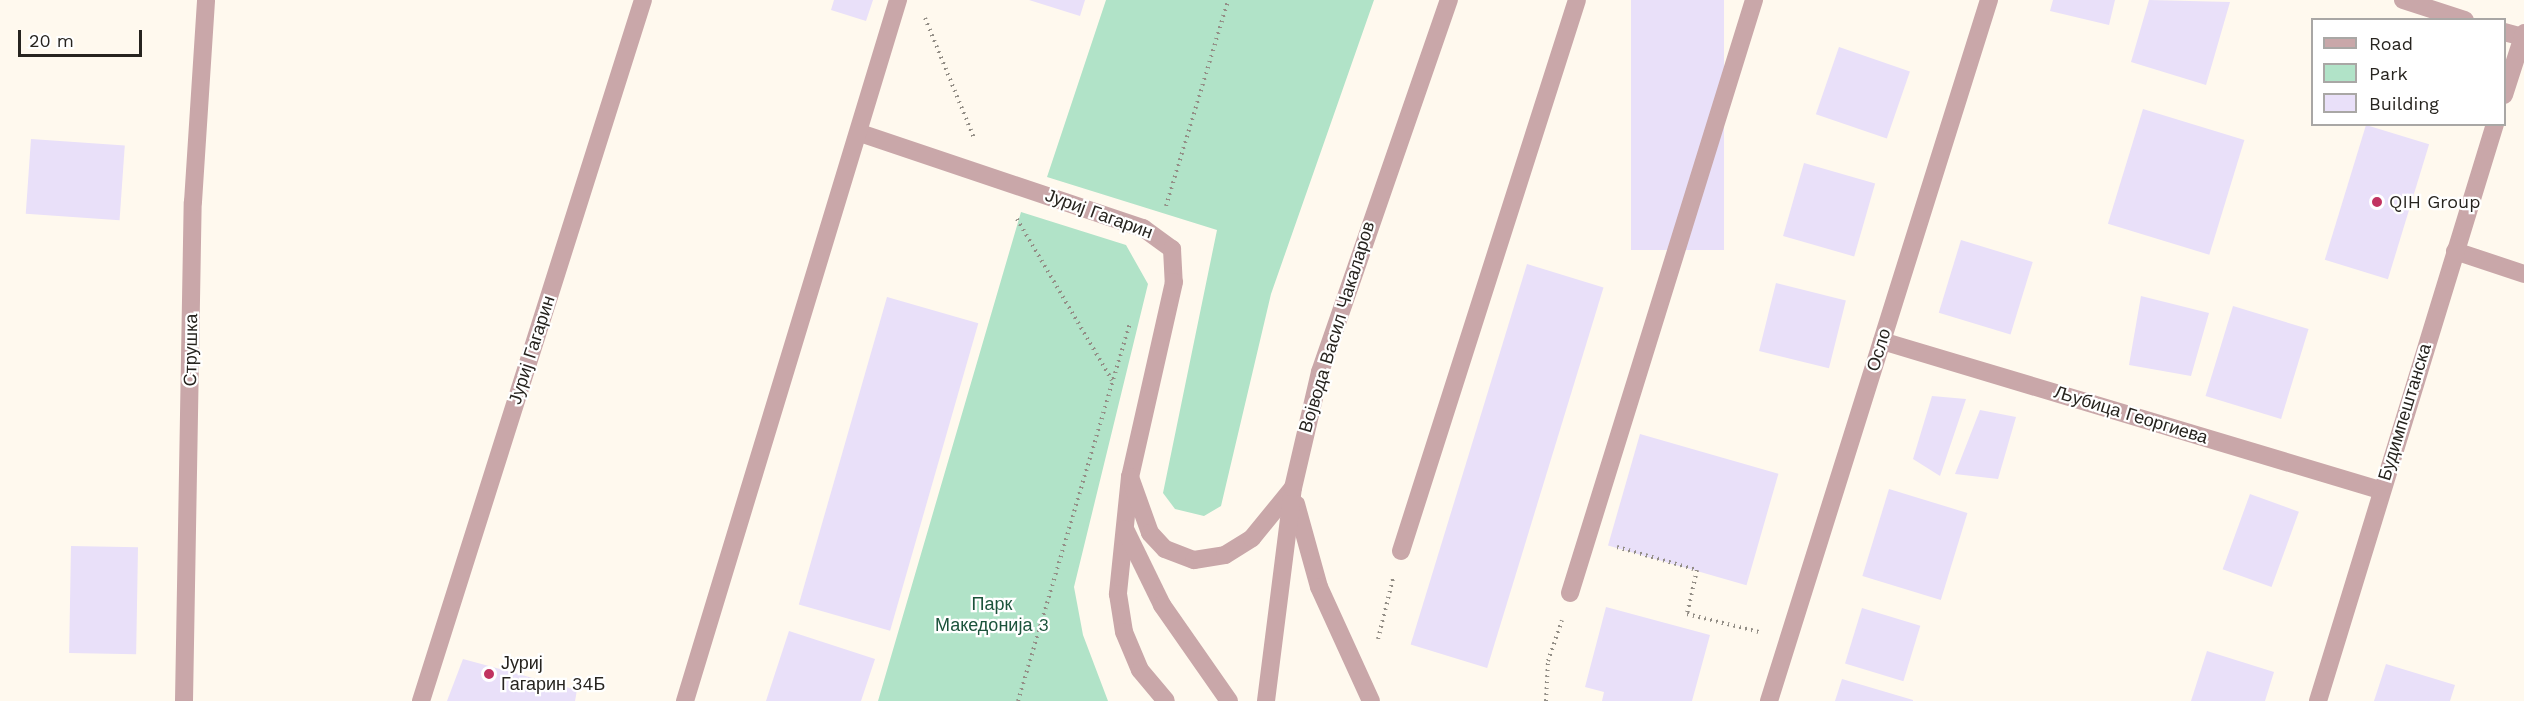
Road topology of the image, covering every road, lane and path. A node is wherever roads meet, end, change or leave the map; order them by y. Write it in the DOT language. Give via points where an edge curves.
graph roads {
  1 [pos="206,0"];
  2 [pos="643,0"];
  3 [pos="898,0"];
  4 [pos="1228,0"];
  5 [pos="1449,0"];
  6 [pos="1577,0"];
  7 [pos="1754,0"];
  8 [pos="1989,0"];
  9 [pos="2403,0"];
  10 [pos="2459,18"];
  11 [pos="2506,32"];
  12 [pos="2523,35"];
  13 [pos="2506,92"];
  14 [pos="2494,126"];
  15 [pos="861,133"];
  16 [pos="1156,234"];
  17 [pos="2455,251"];
  18 [pos="2524,274"];
  19 [pos="1132,316"];
  20 [pos="1882,341"];
  21 [pos="1130,477"];
  22 [pos="1293,488"];
  23 [pos="2380,490"];
  24 [pos="1123,521"];
  25 [pos="1587,539"];
  26 [pos="1401,551"];
  27 [pos="1570,593"];
  28 [pos="1789,639"];
  29 [pos="1378,640"];
  30 [pos="184,701"];
  31 [pos="422,701"];
  32 [pos="685,701"];
  33 [pos="1018,701"];
  34 [pos="1166,701"];
  35 [pos="1229,701"];
  36 [pos="1266,701"];
  37 [pos="1371,701"];
  38 [pos="1546,701"];
  39 [pos="1769,701"];
  40 [pos="2318,701"];
  1 -- 30 [label="street, Струшка" via="193,202"];
  2 -- 31 [label="street, Јуриј Гагарин"];
  3 -- 15 [label="street"];
  4 -- 16 [label="path"];
  5 -- 22 [label="street, Војвода Васил Чакаларов" via="1341,300"];
  6 -- 26 [label="street"];
  7 -- 25 [label="street"];
  8 -- 20 [label="street, Осло"];
  9 -- 10 [label="street"];
  11 -- 12 [label="street"];
  12 -- 13 [label="street"];
  14 -- 17 [label="street, Будимпештанска"];
  15 -- 16 [label="street, Јуриј Гагарин"];
  15 -- 32 [label="street"];
  16 -- 21 [label="street, Јуриј Гагарин" via="1172,249 1174,282"];
  17 -- 18 [label="street"];
  17 -- 23 [label="street, Будимпештанска"];
  19 -- 33 [label="path"];
  20 -- 23 [label="street, Љубица Георгиева"];
  20 -- 28 [label="street, Осло"];
  21 -- 22 [label="street" via="1150,533 1165,549 1194,560 1225,555 1244,544"];
  21 -- 24 [label="street, Јуриј Гагарин"];
  22 -- 36 [label="street, Војвода Васил Чакаларов"];
  22 -- 37 [label="street" via="1319,587"];
  23 -- 40 [label="street, Будимпештанска"];
  24 -- 34 [label="street, Јуриј Гагарин" via="1118,594 1124,632 1140,670"];
  24 -- 35 [label="street" via="1144,575"];
  25 -- 27 [label="street"];
  25 -- 28 [label="path" via="1697,570 1687,614"];
  26 -- 29 [label="path"];
  27 -- 38 [label="path" via="1548,661"];
  28 -- 39 [label="street, Осло"];
}
